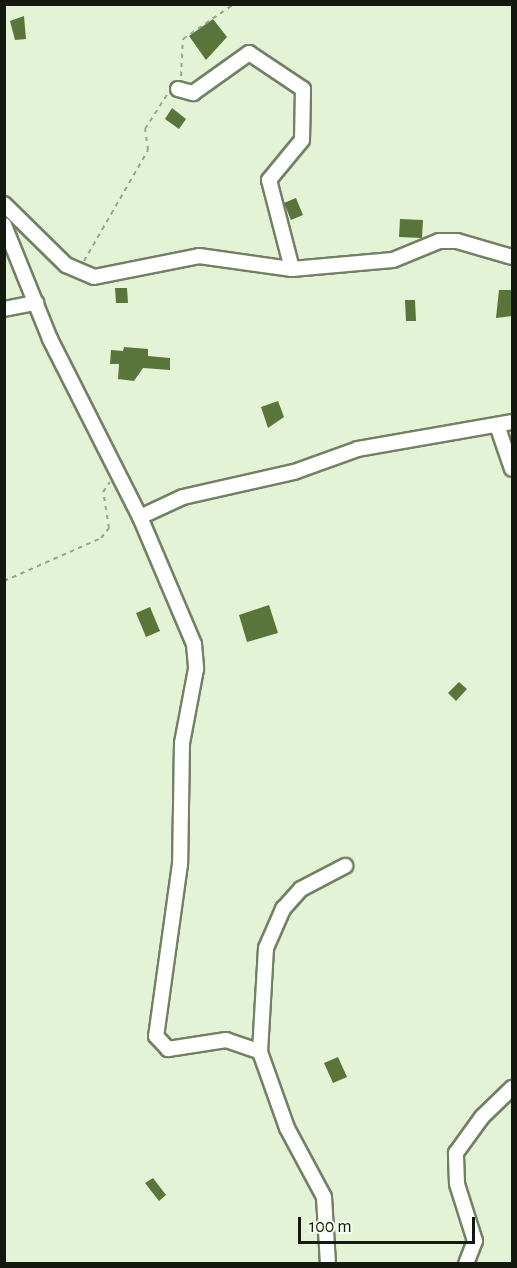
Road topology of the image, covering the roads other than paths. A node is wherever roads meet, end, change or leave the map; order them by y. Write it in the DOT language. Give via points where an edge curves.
graph roads {
  1 [pos="178,89"];
  2 [pos="4,204"];
  3 [pos="4,225"];
  4 [pos="513,257"];
  5 [pos="292,268"];
  6 [pos="36,303"];
  7 [pos="4,309"];
  8 [pos="513,422"];
  9 [pos="498,428"];
  10 [pos="513,469"];
  11 [pos="140,517"];
  12 [pos="345,866"];
  13 [pos="260,1052"];
  14 [pos="513,1088"];
  15 [pos="328,1263"];
  16 [pos="466,1263"];
  1 -- 5 [label="street" via="193,93 249,52 303,89 302,140 269,180"];
  2 -- 5 [label="street" via="76,273 94,277 199,256"];
  3 -- 6 [label="street"];
  4 -- 5 [label="street" via="457,241 439,241 393,260"];
  6 -- 7 [label="street"];
  6 -- 11 [label="street"];
  8 -- 9 [label="street"];
  9 -- 10 [label="street"];
  9 -- 11 [label="street" via="358,449 294,471 183,497"];
  11 -- 13 [label="street" via="190,628 196,669 182,743 181,855 156,1036 168,1049 226,1040"];
  12 -- 13 [label="street" via="301,889 284,909 266,948"];
  13 -- 15 [label="street" via="287,1128 324,1197"];
  14 -- 16 [label="street" via="482,1117 456,1153 457,1184 475,1241"];
}
